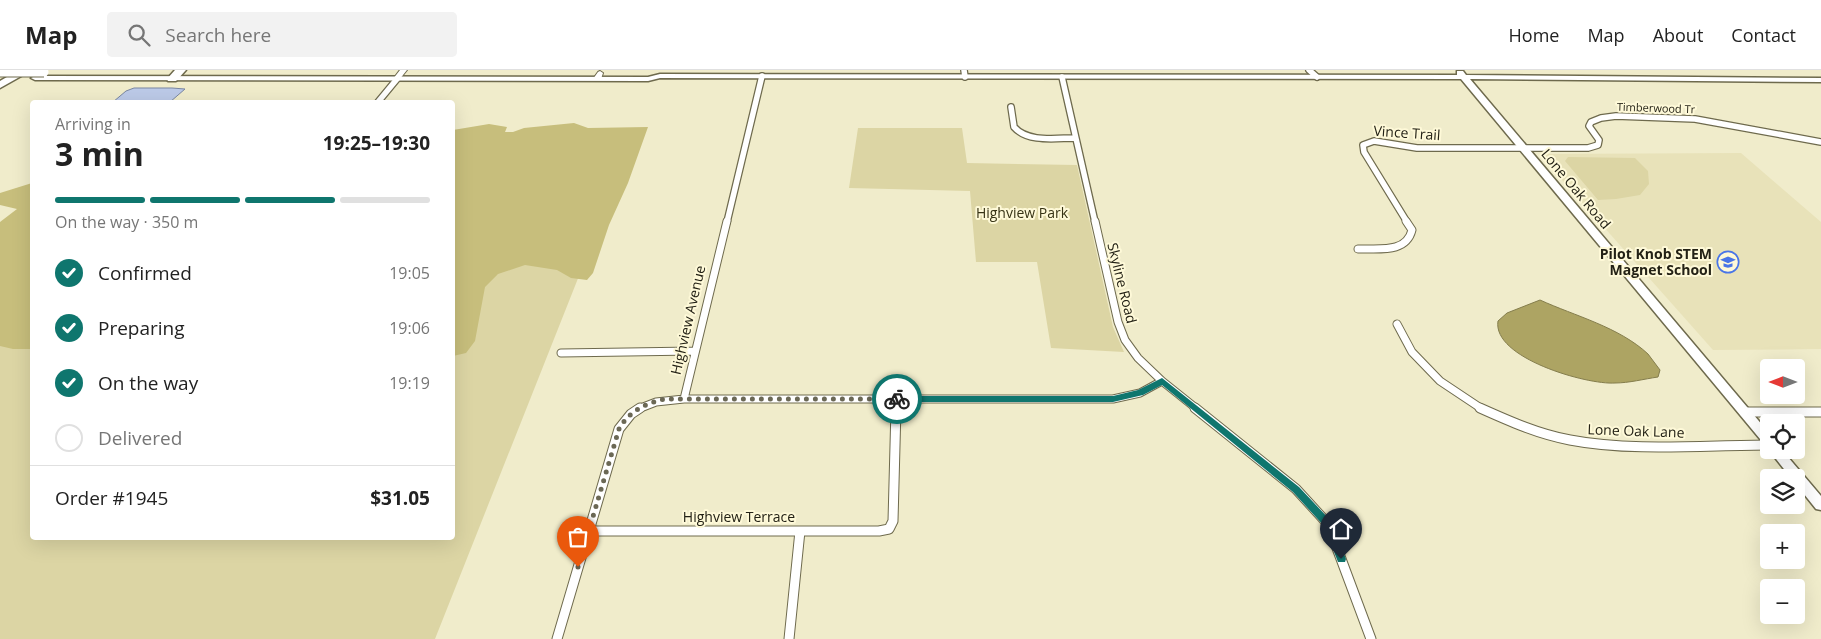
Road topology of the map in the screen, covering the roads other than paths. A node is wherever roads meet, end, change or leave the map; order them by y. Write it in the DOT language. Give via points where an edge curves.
graph roads {
  1 [pos="20,70"];
  2 [pos="26,70"];
  3 [pos="1309,70"];
  4 [pos="0,72"];
  5 [pos="173,73"];
  6 [pos="661,73"];
  7 [pos="964,73"];
  8 [pos="401,74"];
  9 [pos="1460,74"];
  10 [pos="762,76"];
  11 [pos="1062,77"];
  12 [pos="1317,77"];
  13 [pos="0,78"];
  14 [pos="1821,80"];
  15 [pos="0,85"];
  16 [pos="380,100"];
  17 [pos="1011,107"];
  18 [pos="1075,138"];
  19 [pos="1821,142"];
  20 [pos="1523,148"];
  21 [pos="1358,250"];
  22 [pos="1397,324"];
  23 [pos="694,351"];
  24 [pos="561,353"];
  25 [pos="1162,381"];
  26 [pos="684,399"];
  27 [pos="896,399"];
  28 [pos="1744,412"];
  29 [pos="1821,412"];
  30 [pos="1760,432"];
  31 [pos="1760,444"];
  32 [pos="1783,459"];
  33 [pos="1821,505"];
  34 [pos="589,531"];
  35 [pos="800,531"];
  36 [pos="557,639"];
  37 [pos="788,639"];
  38 [pos="1371,639"];
  1 -- 15 [label="highway"];
  2 -- 15 [label="highway"];
  3 -- 12 [label="street"];
  4 -- 5 [label="main road, bridge"];
  5 -- 8 [label="main road"];
  5 -- 13 [label="main road"];
  6 -- 8 [label="main road" via="648,79"];
  6 -- 10 [label="main road"];
  7 -- 10 [label="main road"];
  7 -- 11 [label="main road"];
  8 -- 16 [label="street"];
  9 -- 12 [label="main road"];
  9 -- 14 [label="main road"];
  9 -- 20 [label="main road, Lone Oak Road"];
  10 -- 23 [label="street, Highview Avenue"];
  11 -- 12 [label="main road"];
  11 -- 18 [label="street, Skyline Road"];
  17 -- 18 [label="street" via="1014,127 1021,134 1035,138"];
  18 -- 25 [label="street, Skyline Road" via="1118,322 1125,340"];
  19 -- 20 [label="street, Timberwood Tr" via="1709,121 1616,116 1590,123 1590,129 1599,140 1598,145"];
  20 -- 21 [label="street, Vince Trail" via="1417,148 1383,141 1362,145 1412,230 1410,238 1397,248"];
  20 -- 28 [label="main road, Lone Oak Road"];
  22 -- 31 [label="street, Lone Oak Lane" via="1412,352 1440,381 1480,408 1528,429 1607,446"];
  23 -- 24 [label="street"];
  23 -- 26 [label="street, Highview Avenue"];
  25 -- 27 [label="street" via="1140,393 1113,399"];
  25 -- 38 [label="street, Skyline Road" via="1296,489 1328,524"];
  26 -- 27 [label="street"];
  26 -- 34 [label="street" via="650,402 624,419"];
  27 -- 35 [label="street, Highview Terrace" via="892,521 888,528 879,531"];
  28 -- 29 [label="street"];
  28 -- 30 [label="main road, Lone Oak Road"];
  32 -- 33 [label="main road"];
  34 -- 35 [label="street, Highview Terrace"];
  34 -- 36 [label="street"];
  35 -- 37 [label="street"];
}
